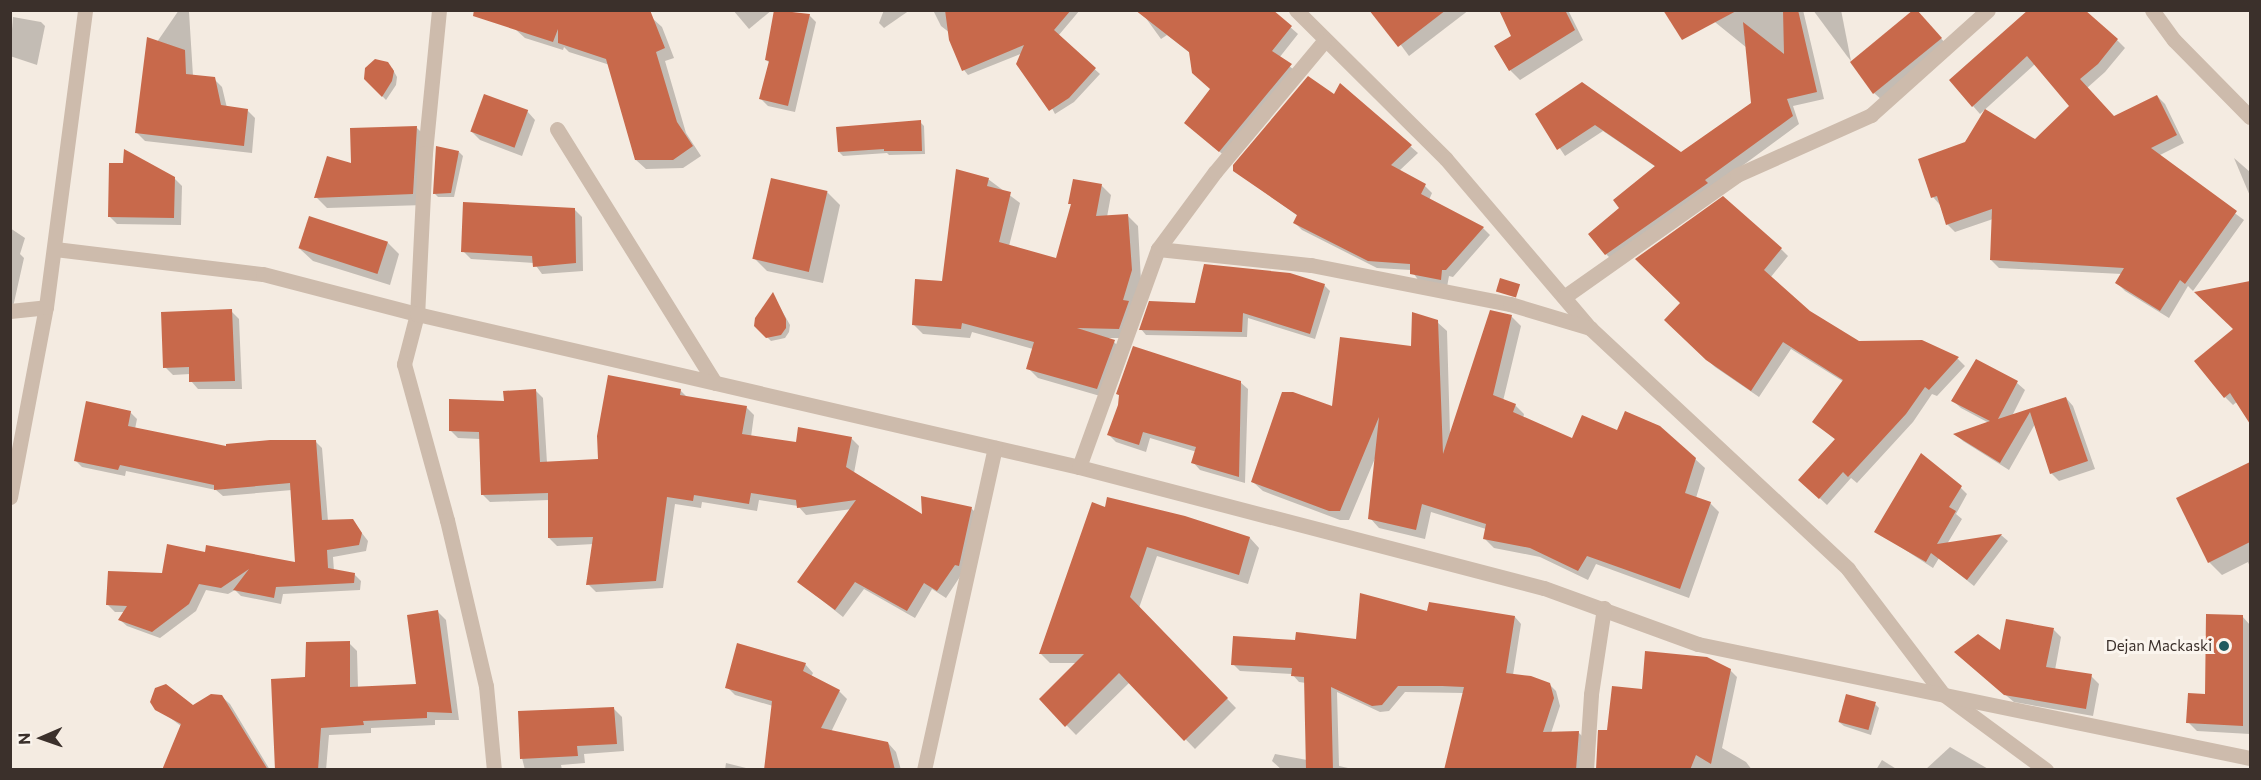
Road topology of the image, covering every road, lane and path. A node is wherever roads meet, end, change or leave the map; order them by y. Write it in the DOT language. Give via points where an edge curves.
graph roads {
  1 [pos="85,10"];
  2 [pos="439,10"];
  3 [pos="1988,10"];
  4 [pos="2152,10"];
  5 [pos="1299,12"];
  6 [pos="1324,41"];
  7 [pos="2250,117"];
  8 [pos="557,129"];
  9 [pos="55,249"];
  10 [pos="1158,249"];
  11 [pos="1564,297"];
  12 [pos="46,307"];
  13 [pos="10,311"];
  14 [pos="417,314"];
  15 [pos="1590,328"];
  16 [pos="715,383"];
  17 [pos="995,448"];
  18 [pos="1079,467"];
  19 [pos="10,497"];
  20 [pos="1604,608"];
  21 [pos="1943,694"];
  22 [pos="2250,758"];
  23 [pos="494,770"];
  24 [pos="924,770"];
  25 [pos="1587,770"];
  26 [pos="2046,770"];
  1 -- 9 [label="street"];
  2 -- 14 [label="street" via="424,153"];
  3 -- 11 [label="street" via="1871,115 1737,175"];
  4 -- 7 [label="street" via="2174,40"];
  5 -- 6 [label="street"];
  6 -- 10 [label="street" via="1215,172"];
  6 -- 11 [label="street" via="1446,159"];
  8 -- 16 [label="street"];
  9 -- 12 [label="street"];
  9 -- 14 [label="street" via="263,274"];
  10 -- 15 [label="street" via="1311,265 1510,304"];
  10 -- 18 [label="street"];
  11 -- 15 [label="street"];
  12 -- 13 [label="street"];
  12 -- 19 [label="street"];
  14 -- 16 [label="street"];
  14 -- 23 [label="street" via="404,364 447,520 486,686"];
  15 -- 21 [label="street" via="1848,569"];
  16 -- 17 [label="street"];
  17 -- 18 [label="street"];
  17 -- 24 [label="street"];
  18 -- 20 [label="street" via="1544,588"];
  20 -- 21 [label="street" via="1698,644"];
  20 -- 25 [label="street" via="1590,694"];
  21 -- 22 [label="street"];
  21 -- 26 [label="street"];
}
